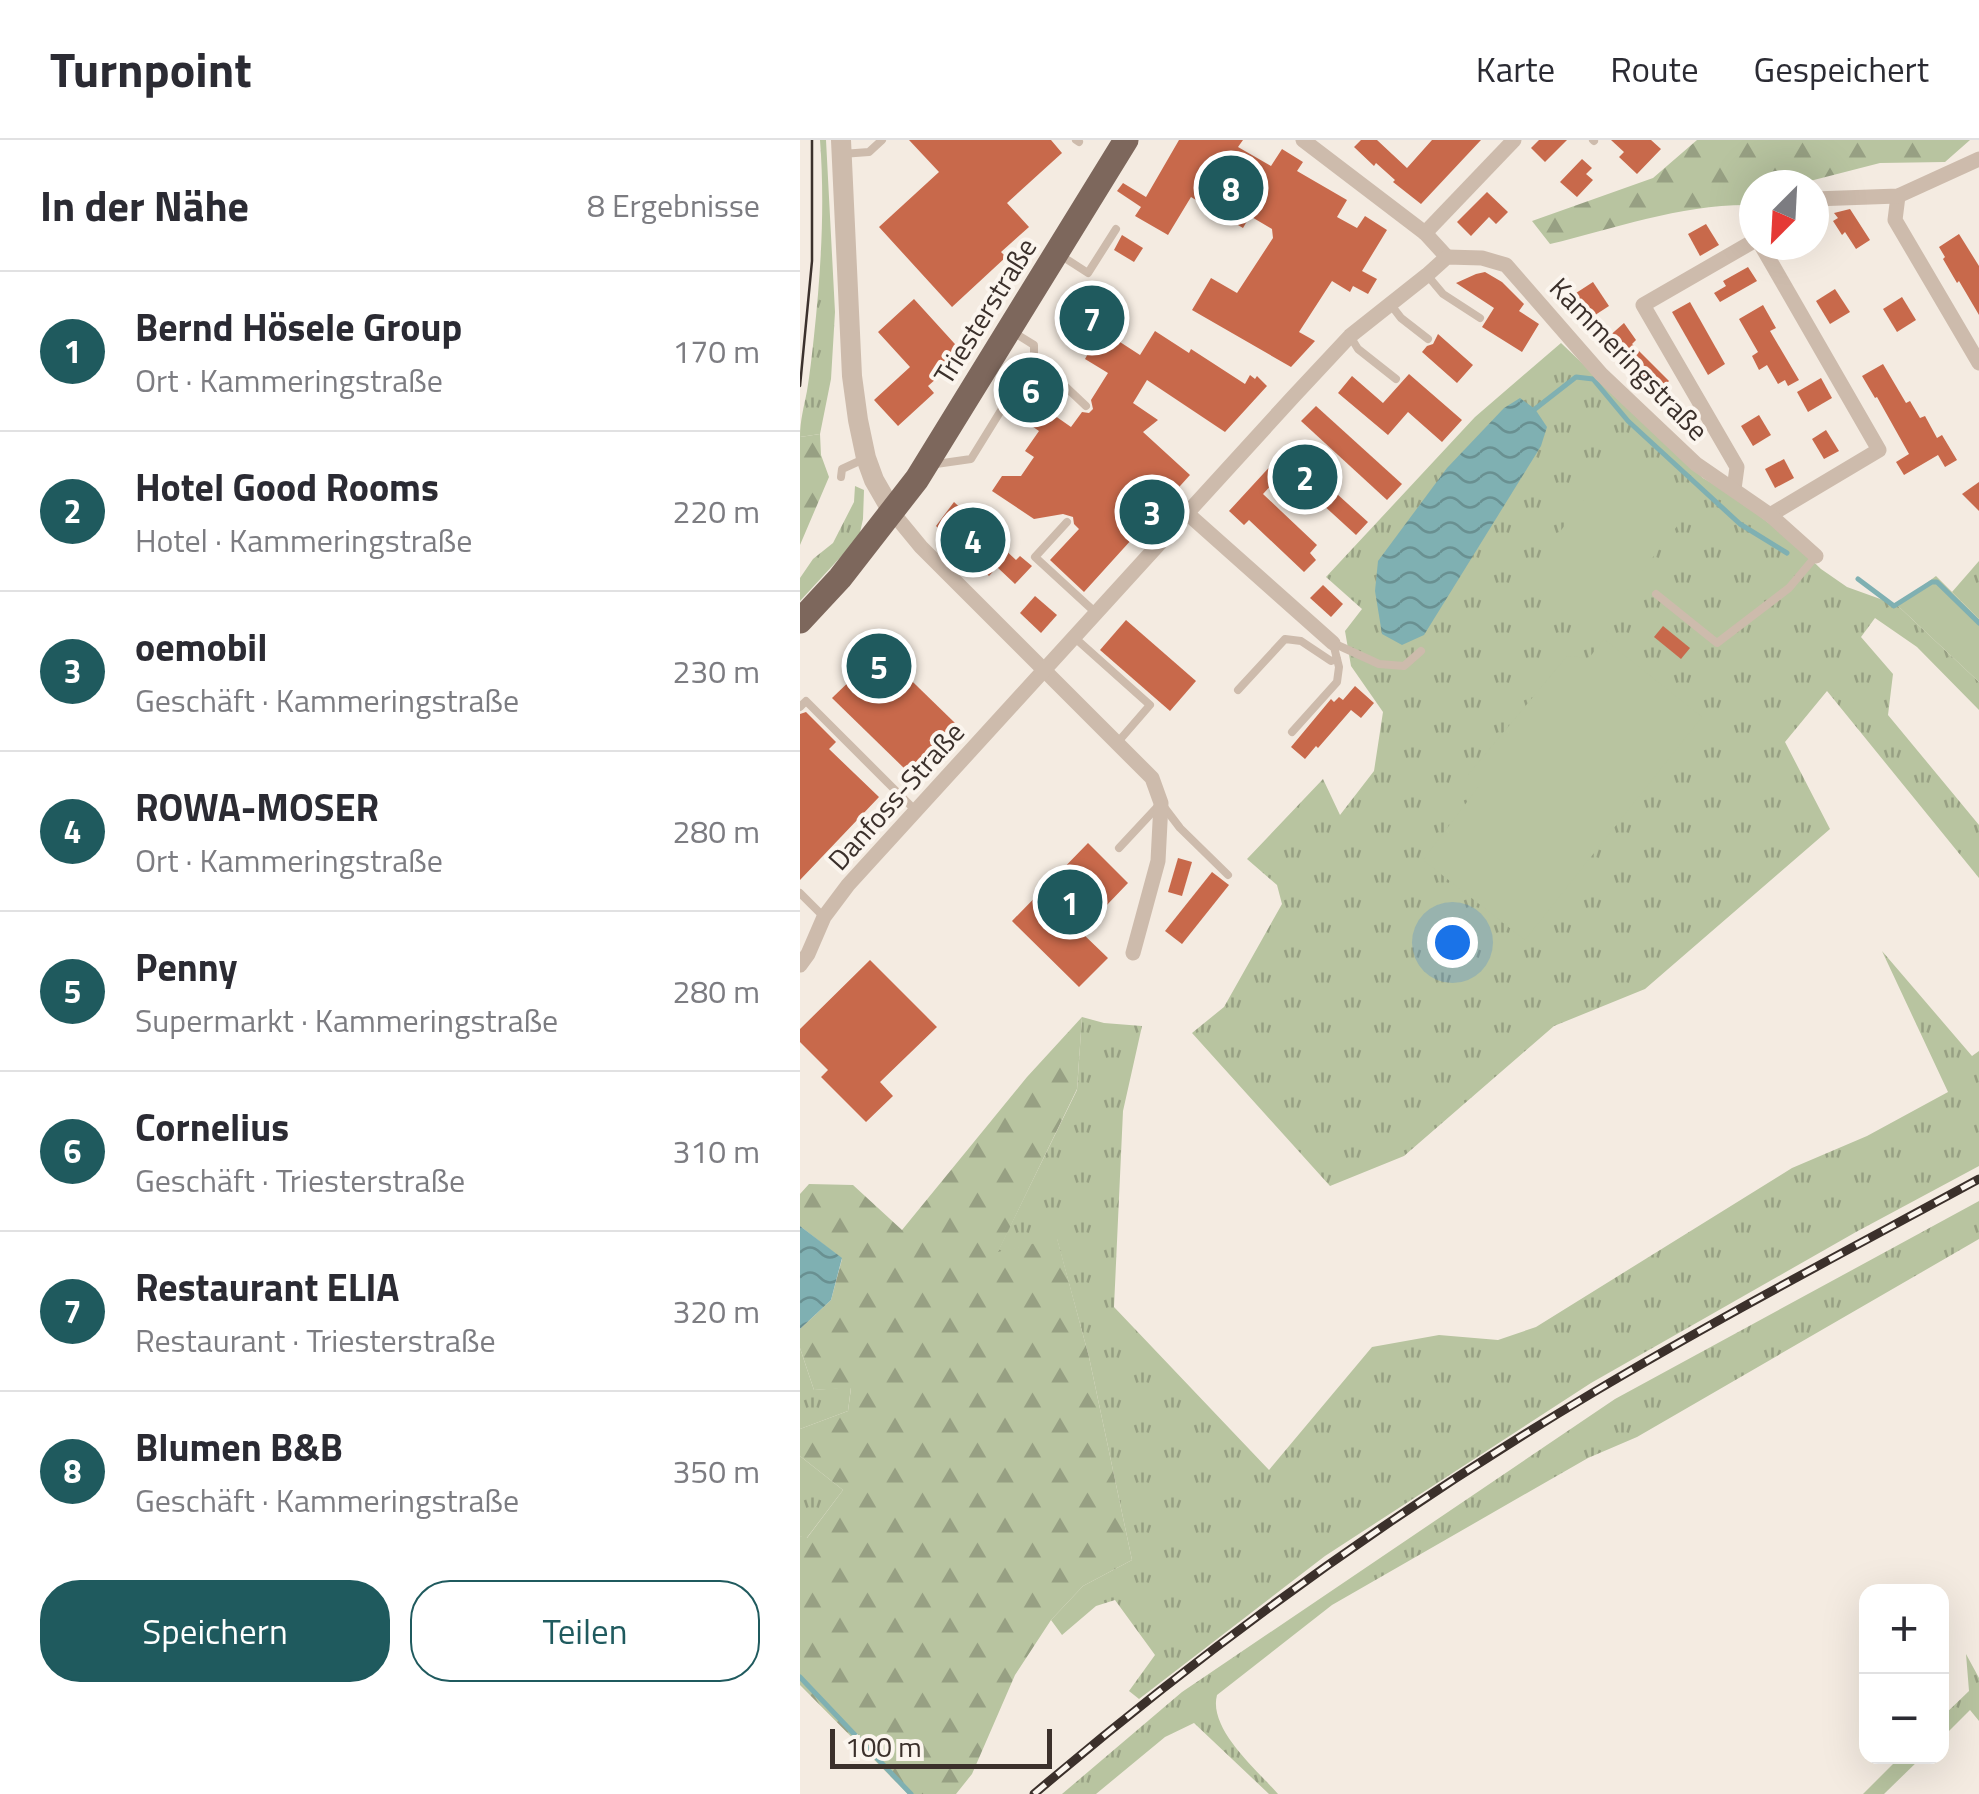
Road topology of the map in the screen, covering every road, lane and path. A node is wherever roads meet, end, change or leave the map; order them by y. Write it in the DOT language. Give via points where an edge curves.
graph roads {
  1 [pos="882,140"];
  2 [pos="1126,140"];
  3 [pos="1303,140"];
  4 [pos="1514,140"];
  5 [pos="1322,146"];
  6 [pos="841,147"];
  7 [pos="1979,159"];
  8 [pos="1898,196"];
  9 [pos="1829,198"];
  10 [pos="1116,229"];
  11 [pos="1425,233"];
  12 [pos="1739,250"];
  13 [pos="1056,253"];
  14 [pos="1447,257"];
  15 [pos="1770,260"];
  16 [pos="1427,275"];
  17 [pos="1390,304"];
  18 [pos="1480,318"];
  19 [pos="1009,330"];
  20 [pos="1350,336"];
  21 [pos="1428,340"];
  22 [pos="1034,358"];
  23 [pos="1979,363"];
  24 [pos="1396,379"];
  25 [pos="1086,406"];
  26 [pos="866,458"];
  27 [pos="926,466"];
  28 [pos="842,477"];
  29 [pos="1734,488"];
  30 [pos="893,513"];
  31 [pos="1188,514"];
  32 [pos="1770,515"];
  33 [pos="1067,522"];
  34 [pos="1816,556"];
  35 [pos="1656,594"];
  36 [pos="1096,613"];
  37 [pos="800,621"];
  38 [pos="1074,638"];
  39 [pos="1335,651"];
  40 [pos="1421,651"];
  41 [pos="1044,670"];
  42 [pos="1238,690"];
  43 [pos="800,708"];
  44 [pos="1292,732"];
  45 [pos="1117,743"];
  46 [pos="1161,803"];
  47 [pos="916,811"];
  48 [pos="1119,848"];
  49 [pos="1228,874"];
  50 [pos="800,893"];
  51 [pos="824,917"];
  52 [pos="1133,953"];
  53 [pos="800,965"];
  1 -- 6 [label="lane" via="869,152"];
  2 -- 13 [label="main road, Triesterstraße"];
  3 -- 5 [label="street"];
  4 -- 11 [label="street"];
  5 -- 11 [label="street"];
  6 -- 26 [label="street" via="852,376"];
  7 -- 8 [label="street"];
  8 -- 9 [label="street"];
  8 -- 23 [label="street" via="1895,220"];
  10 -- 13 [label="lane" via="1088,274"];
  11 -- 14 [label="street"];
  12 -- 29 [label="street" via="1642,304 1737,467"];
  13 -- 19 [label="main road, Triesterstraße"];
  14 -- 16 [label="street"];
  14 -- 29 [label="street, Kammeringstraße" via="1506,264 1602,374 1696,464"];
  15 -- 32 [label="street" via="1879,450"];
  16 -- 17 [label="street"];
  16 -- 18 [label="lane" via="1442,294"];
  17 -- 20 [label="street"];
  17 -- 21 [label="lane"];
  19 -- 22 [label="lane" via="1034,346"];
  19 -- 27 [label="main road, Triesterstraße"];
  20 -- 24 [label="lane"];
  20 -- 31 [label="street"];
  22 -- 25 [label="lane"];
  22 -- 27 [label="lane" via="972,459"];
  26 -- 28 [label="lane" via="842,469"];
  26 -- 30 [label="street"];
  27 -- 30 [label="main road, Triesterstraße"];
  29 -- 32 [label="street, Kammeringstraße"];
  30 -- 37 [label="main road, Triesterstraße"];
  30 -- 41 [label="street"];
  31 -- 36 [label="street"];
  31 -- 39 [label="street"];
  32 -- 34 [label="street, Kammeringstraße"];
  33 -- 36 [label="lane" via="1036,557"];
  34 -- 35 [label="lane" via="1789,588 1717,643"];
  36 -- 38 [label="street"];
  38 -- 41 [label="street"];
  38 -- 45 [label="lane" via="1150,706"];
  39 -- 40 [label="lane" via="1404,666"];
  39 -- 42 [label="lane" via="1331,661 1285,639"];
  39 -- 44 [label="lane" via="1337,682"];
  41 -- 45 [label="street"];
  41 -- 47 [label="street, Danfoss-Straße"];
  43 -- 47 [label="lane" via="806,701"];
  45 -- 46 [label="street" via="1152,778"];
  46 -- 48 [label="lane"];
  46 -- 49 [label="lane"];
  46 -- 52 [label="street" via="1158,861"];
  47 -- 51 [label="street, Danfoss-Straße"];
  50 -- 51 [label="lane"];
  51 -- 53 [label="street, Danfoss-Straße"];
}
